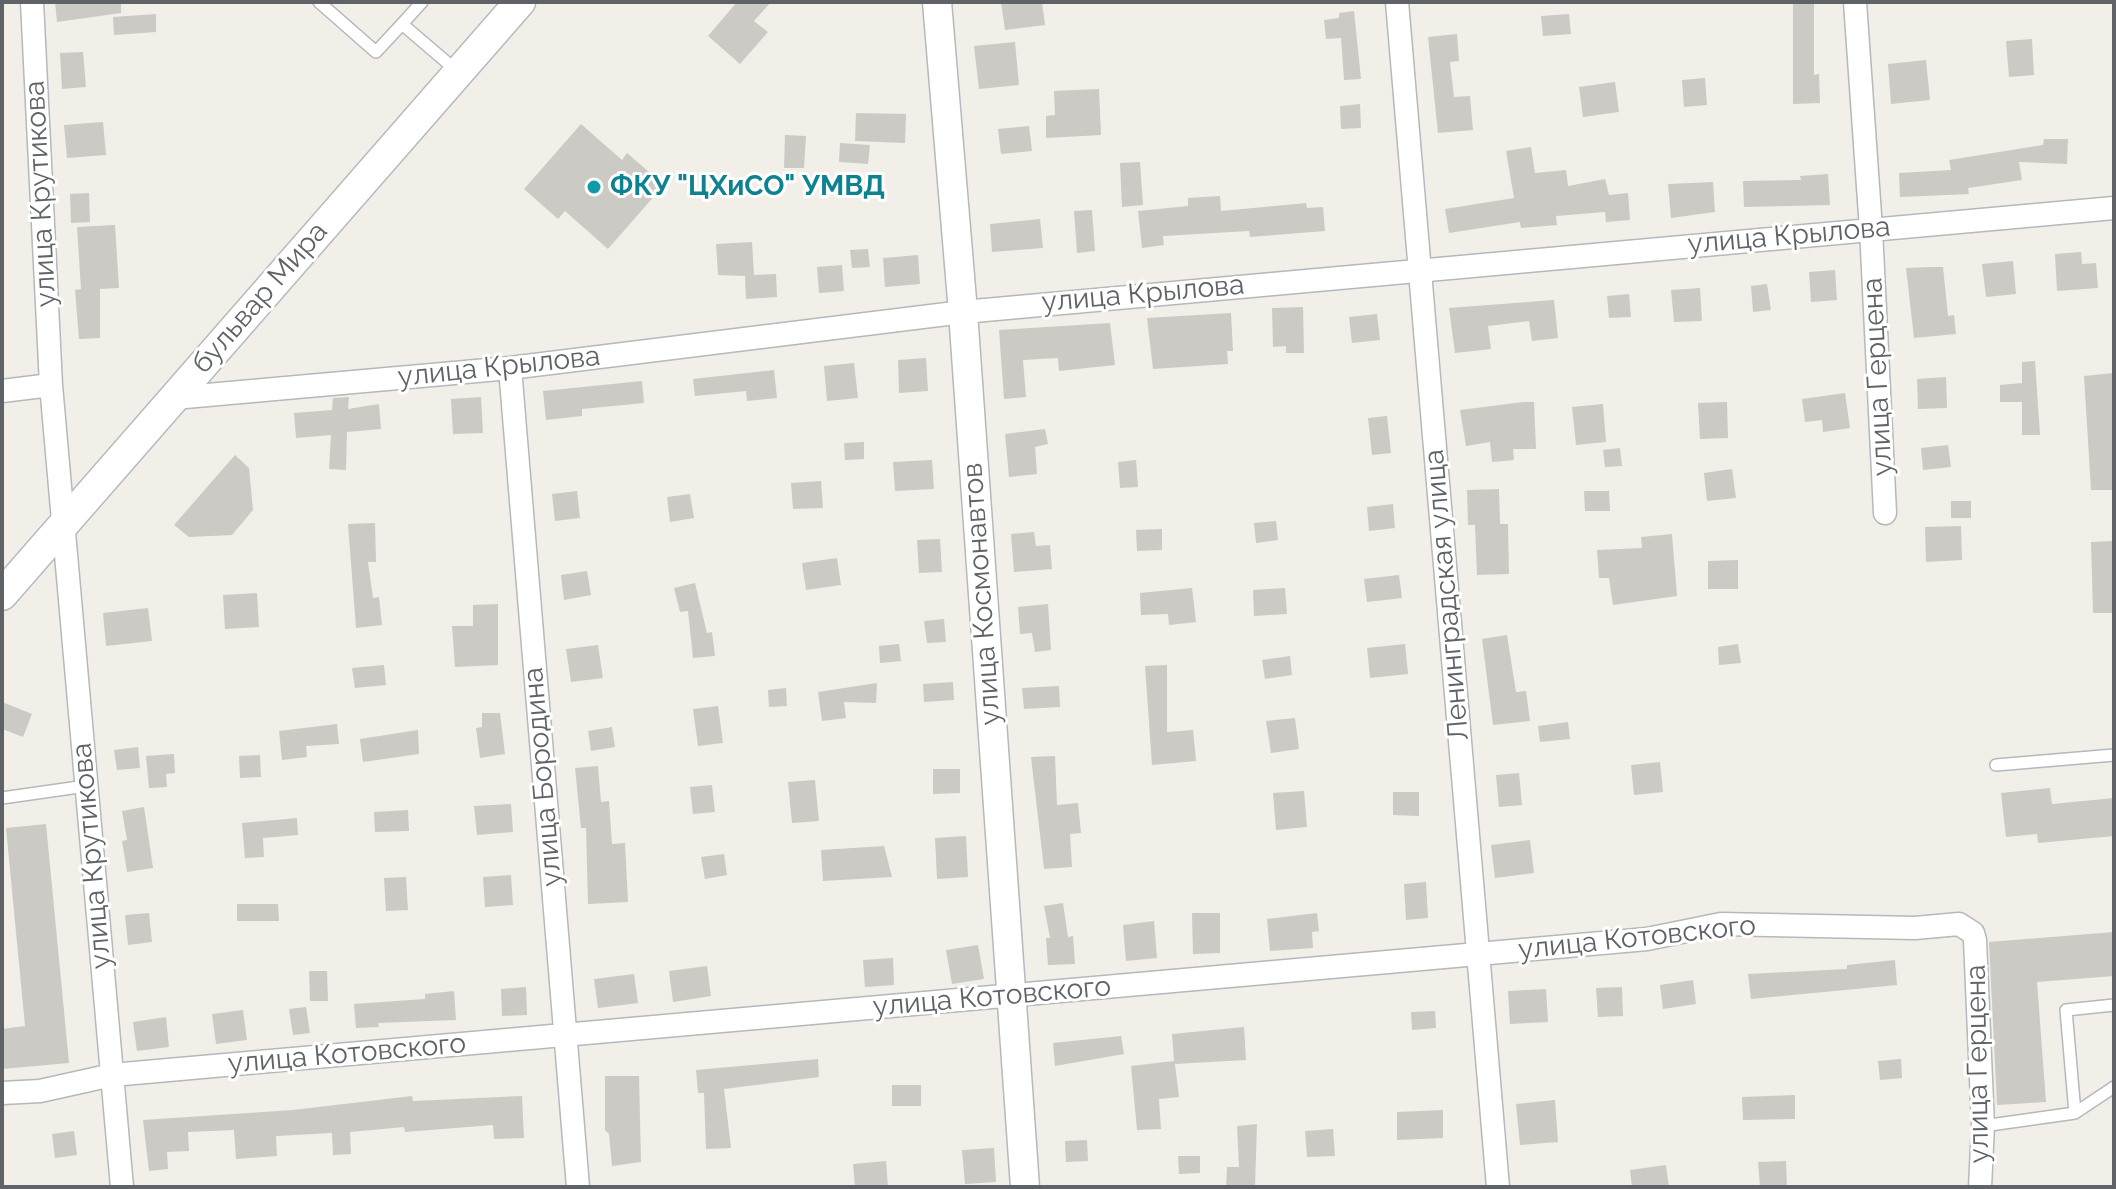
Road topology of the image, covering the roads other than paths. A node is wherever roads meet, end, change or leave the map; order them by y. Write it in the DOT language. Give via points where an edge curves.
graph roads {
  1 [pos="32,2"];
  2 [pos="319,2"];
  3 [pos="422,2"];
  4 [pos="520,2"];
  5 [pos="937,2"];
  6 [pos="1397,2"];
  7 [pos="1855,2"];
  8 [pos="402,24"];
  9 [pos="458,71"];
  10 [pos="2114,208"];
  11 [pos="1871,229"];
  12 [pos="1417,268"];
  13 [pos="963,312"];
  14 [pos="510,368"];
  15 [pos="51,385"];
  16 [pos="2,391"];
  17 [pos="174,398"];
  18 [pos="1885,513"];
  19 [pos="62,526"];
  20 [pos="2,595"];
  21 [pos="2114,755"];
  22 [pos="1996,765"];
  23 [pos="86,786"];
  24 [pos="2,798"];
  25 [pos="1975,940"];
  26 [pos="1479,954"];
  27 [pos="1010,995"];
  28 [pos="2114,1005"];
  29 [pos="564,1035"];
  30 [pos="112,1075"];
  31 [pos="2114,1087"];
  32 [pos="2,1093"];
  33 [pos="2075,1113"];
  34 [pos="1983,1126"];
  35 [pos="122,1187"];
  36 [pos="578,1187"];
  37 [pos="1025,1187"];
  38 [pos="1498,1187"];
  39 [pos="1980,1187"];
  1 -- 15 [label="street, улица Крутикова"];
  2 -- 8 [label="lane" via="376,52"];
  3 -- 8 [label="lane"];
  4 -- 9 [label="main road, бульвар Мира"];
  5 -- 13 [label="street, улица Космонавтов"];
  6 -- 12 [label="street, Ленинградская улица"];
  7 -- 11 [label="street, улица Герцена"];
  8 -- 9 [label="lane"];
  9 -- 17 [label="main road, бульвар Мира"];
  10 -- 11 [label="street, улица Крылова"];
  11 -- 12 [label="street, улица Крылова"];
  11 -- 18 [label="street, улица Герцена"];
  12 -- 13 [label="street, улица Крылова"];
  12 -- 26 [label="street, Ленинградская улица"];
  13 -- 14 [label="street, улица Крылова"];
  13 -- 27 [label="street, улица Космонавтов"];
  14 -- 17 [label="street, улица Крылова"];
  14 -- 29 [label="street, улица Бородина"];
  15 -- 16 [label="street"];
  15 -- 19 [label="street"];
  17 -- 19 [label="main road, бульвар Мира"];
  19 -- 20 [label="main road, бульвар Мира"];
  19 -- 23 [label="street, улица Крутикова"];
  21 -- 22 [label="lane"];
  23 -- 24 [label="lane"];
  23 -- 30 [label="street, улица Крутикова"];
  25 -- 26 [label="street, улица Котовского" via="1959,924 1721,924 1647,939"];
  25 -- 34 [label="street, улица Герцена"];
  26 -- 27 [label="street, улица Котовского"];
  26 -- 38 [label="street, Ленинградская улица"];
  27 -- 29 [label="street, улица Котовского"];
  27 -- 37 [label="street, улица Космонавтов"];
  28 -- 33 [label="lane" via="2066,1010"];
  29 -- 30 [label="street, улица Котовского"];
  29 -- 36 [label="street, улица Бородина"];
  30 -- 32 [label="street, улица Котовского" via="40,1091"];
  30 -- 35 [label="street, улица Крутикова"];
  31 -- 33 [label="lane"];
  33 -- 34 [label="lane"];
  34 -- 39 [label="street, улица Герцена"];
}
